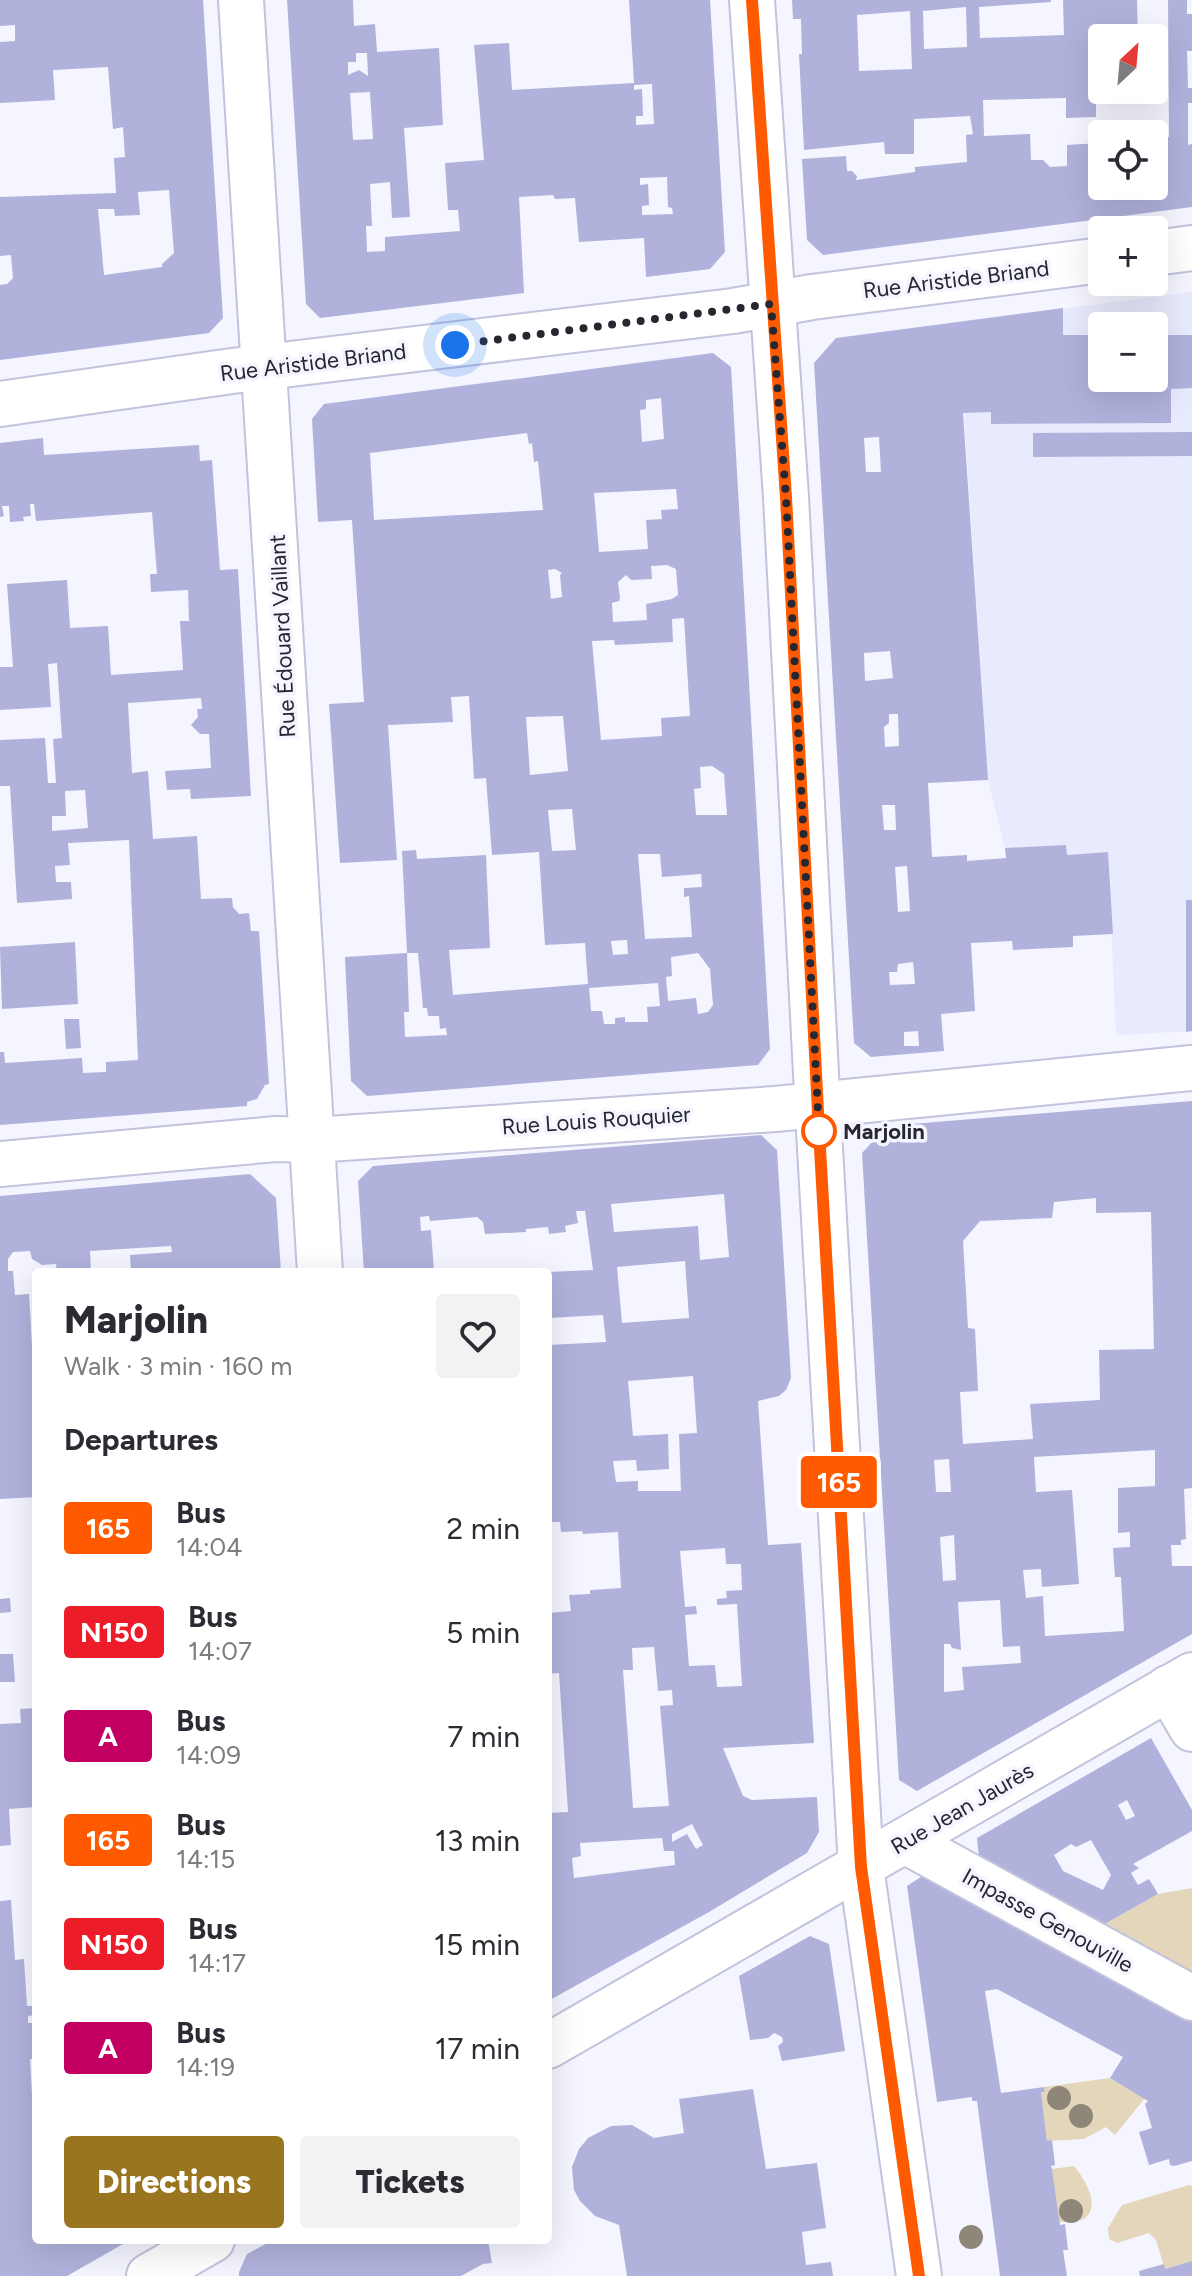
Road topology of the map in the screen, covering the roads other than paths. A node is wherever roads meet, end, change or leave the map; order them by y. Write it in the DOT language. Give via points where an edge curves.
graph roads {
  1 [pos="241,0"];
  2 [pos="752,0"];
  3 [pos="1192,248"];
  4 [pos="1168,251"];
  5 [pos="1088,262"];
  6 [pos="771,304"];
  7 [pos="264,368"];
  8 [pos="0,404"];
  9 [pos="1192,1068"];
  10 [pos="819,1104"];
  11 [pos="313,1140"];
  12 [pos="0,1164"];
  13 [pos="320,1268"];
  14 [pos="1180,1682"];
  15 [pos="1192,1729"];
  16 [pos="905,1841"];
  17 [pos="861,1867"];
  18 [pos="1192,1998"];
  19 [pos="552,2044"];
  20 [pos="919,2276"];
  1 -- 7 [label="street, Rue Édouard Vaillant"];
  2 -- 6 [label="street"];
  3 -- 4 [label="street"];
  5 -- 6 [label="street, Rue Aristide Briand"];
  6 -- 7 [label="street, Rue Aristide Briand"];
  6 -- 10 [label="street"];
  7 -- 8 [label="street, Rue Aristide Briand"];
  7 -- 11 [label="street, Rue Édouard Vaillant"];
  9 -- 10 [label="street, Rue Louis Rouquier"];
  10 -- 11 [label="street, Rue Louis Rouquier"];
  10 -- 17 [label="street"];
  11 -- 12 [label="street, Rue Louis Rouquier"];
  11 -- 13 [label="street, Rue Édouard Vaillant"];
  14 -- 15 [label="street, Rue Jean Jaurès"];
  14 -- 16 [label="street, Rue Jean Jaurès"];
  16 -- 17 [label="street, Rue Jean Jaurès"];
  16 -- 18 [label="street, Impasse Genouville"];
  17 -- 19 [label="street, Rue Jean Jaurès"];
  17 -- 20 [label="street"];
}
